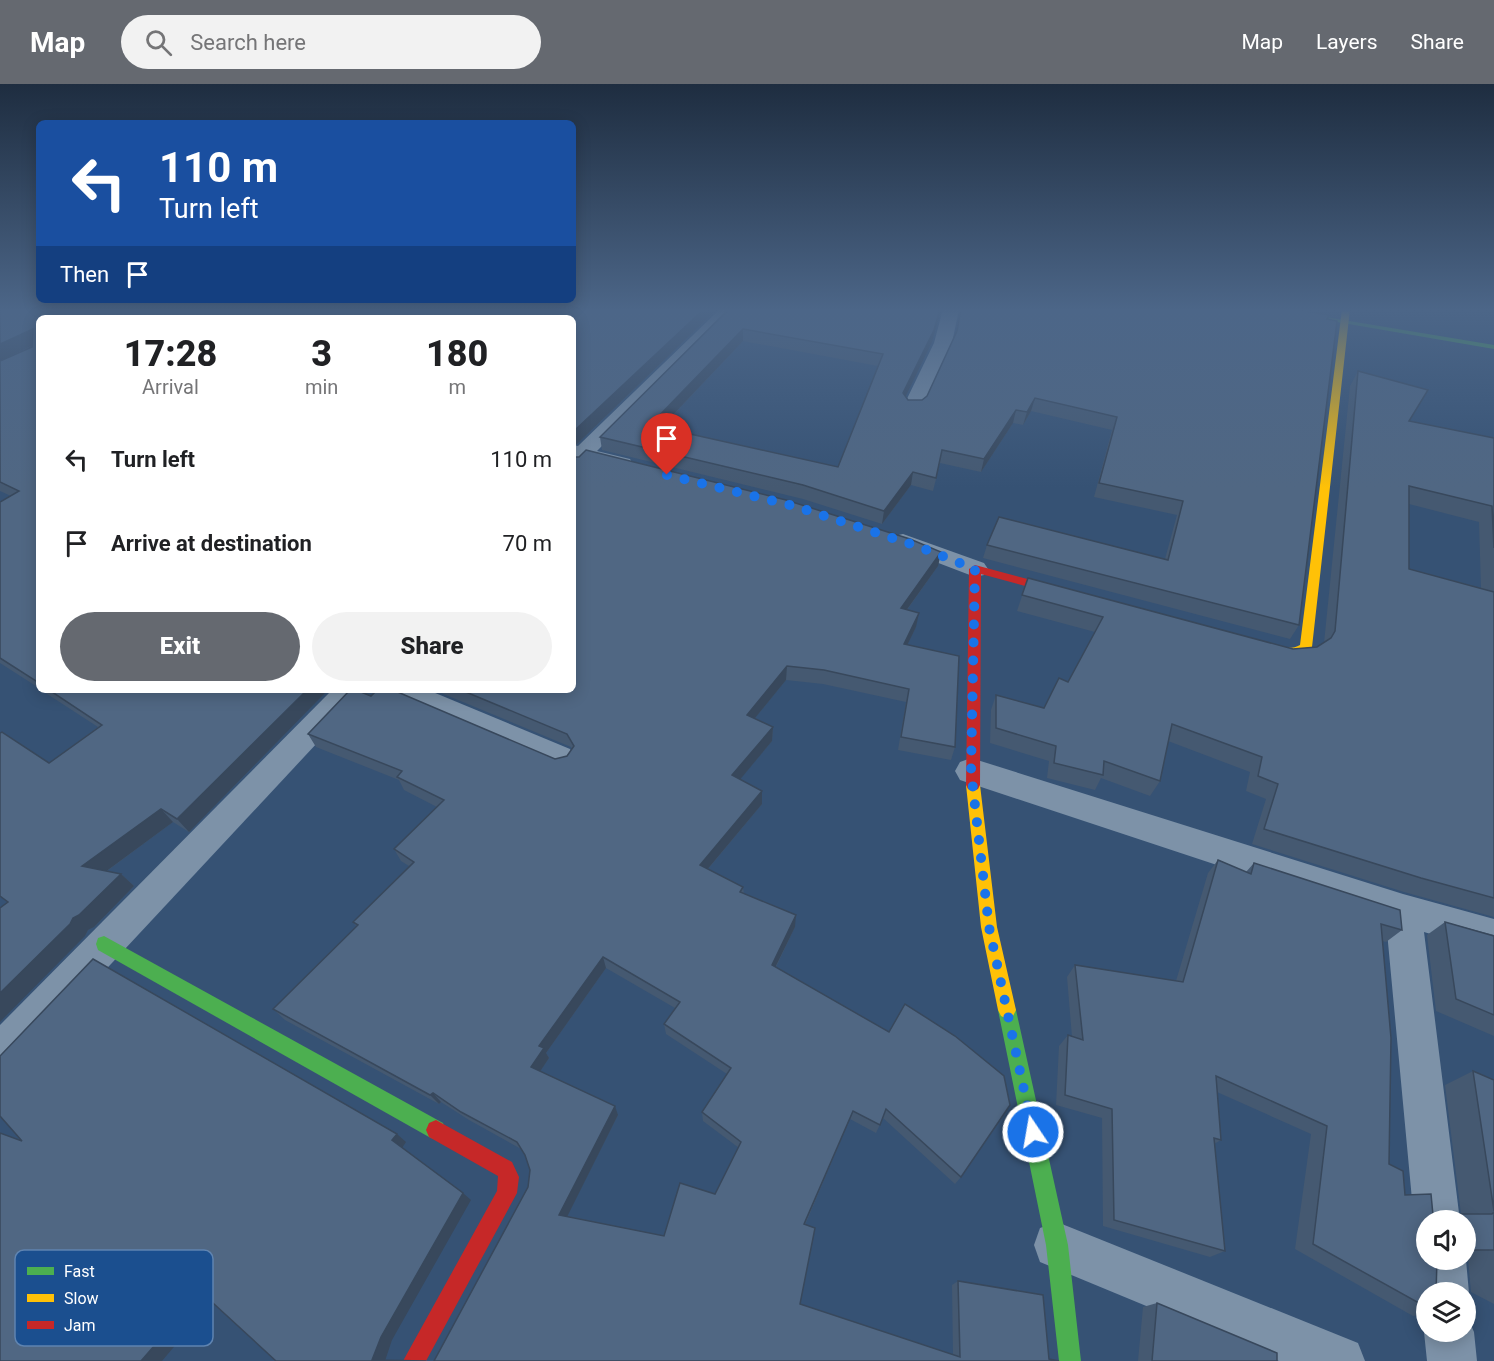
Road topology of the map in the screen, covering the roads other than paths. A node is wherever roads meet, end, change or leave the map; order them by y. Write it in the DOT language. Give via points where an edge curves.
graph roads {
  1 [pos="667,369"];
  2 [pos="931,369"];
  3 [pos="1340,369"];
  4 [pos="914,407"];
  5 [pos="576,456"];
  6 [pos="638,468"];
  7 [pos="884,535"];
  8 [pos="975,569"];
  9 [pos="1078,597"];
  10 [pos="1249,642"];
  11 [pos="347,693"];
  12 [pos="407,693"];
  13 [pos="559,758"];
  14 [pos="971,771"];
  15 [pos="1403,910"];
  16 [pos="1494,936"];
  17 [pos="104,944"];
  18 [pos="0,1054"];
  19 [pos="1436,1210"];
  20 [pos="1057,1245"];
  21 [pos="1450,1342"];
  22 [pos="414,1361"];
  23 [pos="1070,1361"];
  24 [pos="1340,1361"];
  25 [pos="1452,1361"];
  1 -- 5 [label="street"];
  2 -- 4 [label="street"];
  3 -- 10 [label="street" via="1306,647 1300,652 1283,652"];
  5 -- 6 [label="street"];
  7 -- 8 [label="street"];
  8 -- 9 [label="street"];
  8 -- 14 [label="street"];
  11 -- 17 [label="street"];
  12 -- 13 [label="street"];
  14 -- 15 [label="street"];
  14 -- 20 [label="street" via="989,927"];
  15 -- 16 [label="street"];
  15 -- 19 [label="street"];
  17 -- 18 [label="street"];
  17 -- 22 [label="street" via="505,1169 509,1178 507,1193"];
  20 -- 23 [label="street"];
  20 -- 24 [label="street"];
  21 -- 25 [label="street"];
}
